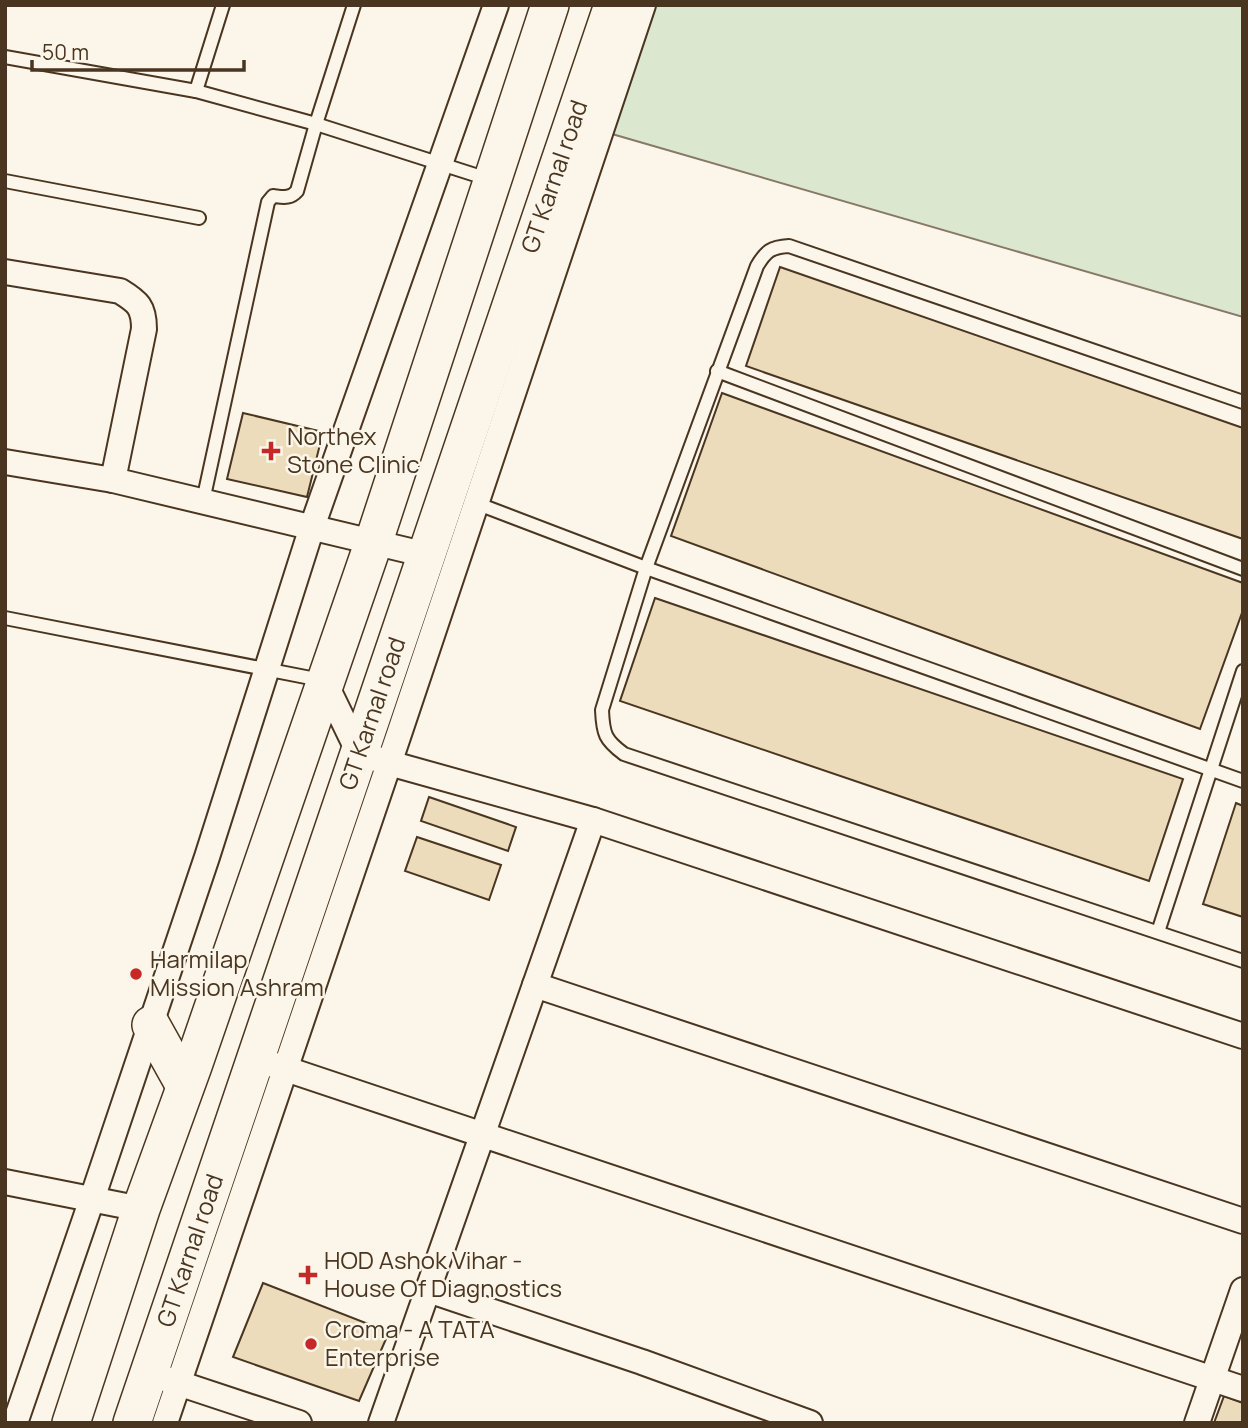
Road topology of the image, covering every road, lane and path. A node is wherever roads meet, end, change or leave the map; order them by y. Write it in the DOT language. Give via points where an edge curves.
graph roads {
  1 [pos="223,5"];
  2 [pos="354,5"];
  3 [pos="496,5"];
  4 [pos="643,5"];
  5 [pos="549,9"];
  6 [pos="608,20"];
  7 [pos="5,57"];
  8 [pos="196,91"];
  9 [pos="316,124"];
  10 [pos="439,164"];
  11 [pos="5,181"];
  12 [pos="492,181"];
  13 [pos="199,218"];
  14 [pos="5,272"];
  15 [pos="717,371"];
  16 [pos="1243,402"];
  17 [pos="5,462"];
  18 [pos="113,480"];
  19 [pos="462,498"];
  20 [pos="203,501"];
  21 [pos="312,527"];
  22 [pos="374,541"];
  23 [pos="427,555"];
  24 [pos="646,568"];
  25 [pos="1243,569"];
  26 [pos="5,618"];
  27 [pos="267,670"];
  28 [pos="1243,671"];
  29 [pos="324,681"];
  30 [pos="374,758"];
  31 [pos="1211,770"];
  32 [pos="1243,781"];
  33 [pos="593,820"];
  34 [pos="1158,932"];
  35 [pos="1243,961"];
  36 [pos="535,985"];
  37 [pos="151,1025"];
  38 [pos="1243,1036"];
  39 [pos="270,1063"];
  40 [pos="185,1086"];
  41 [pos="483,1135"];
  42 [pos="5,1182"];
  43 [pos="92,1199"];
  44 [pos="141,1209"];
  45 [pos="1243,1221"];
  46 [pos="428,1290"];
  47 [pos="1243,1290"];
  48 [pos="163,1378"];
  49 [pos="1212,1379"];
  50 [pos="1243,1389"];
  51 [pos="15,1423"];
  52 [pos="71,1423"];
  53 [pos="132,1423"];
  54 [pos="165,1423"];
  55 [pos="299,1423"];
  56 [pos="381,1423"];
  57 [pos="810,1423"];
  58 [pos="1198,1423"];
  1 -- 8 [label="lane"];
  2 -- 9 [label="lane"];
  3 -- 10 [label="street"];
  4 -- 19 [label="street"];
  5 -- 6 [label="main road"];
  5 -- 12 [label="main road"];
  6 -- 19 [label="main road, GT Karnal road"];
  7 -- 8 [label="lane"];
  8 -- 9 [label="lane"];
  9 -- 10 [label="lane"];
  9 -- 20 [label="lane" via="297,191 268,202"];
  10 -- 12 [label="lane"];
  10 -- 21 [label="street"];
  11 -- 13 [label="lane"];
  12 -- 22 [label="main road"];
  14 -- 18 [label="street" via="120,291 135,300 144,313"];
  15 -- 16 [label="lane" via="757,266 775,247 789,246"];
  15 -- 24 [label="lane"];
  15 -- 25 [label="lane"];
  17 -- 18 [label="street"];
  18 -- 20 [label="street"];
  19 -- 23 [label="main road, GT Karnal road"];
  19 -- 24 [label="lane"];
  19 -- 30 [label="street"];
  20 -- 21 [label="street"];
  21 -- 22 [label="street"];
  21 -- 27 [label="street"];
  22 -- 23 [label="street"];
  22 -- 29 [label="main road"];
  23 -- 30 [label="main road, GT Karnal road"];
  24 -- 31 [label="lane"];
  24 -- 34 [label="lane" via="602,710 603,731 611,745 624,754"];
  26 -- 27 [label="lane"];
  27 -- 29 [label="lane"];
  27 -- 37 [label="street"];
  28 -- 31 [label="lane"];
  29 -- 30 [label="street"];
  29 -- 40 [label="main road"];
  30 -- 33 [label="street"];
  30 -- 39 [label="main road, GT Karnal road"];
  31 -- 32 [label="lane"];
  31 -- 34 [label="lane"];
  33 -- 36 [label="street"];
  33 -- 38 [label="street"];
  34 -- 35 [label="lane"];
  36 -- 41 [label="street"];
  36 -- 45 [label="street"];
  37 -- 40 [label="main road"];
  37 -- 43 [label="street"];
  39 -- 41 [label="street"];
  39 -- 48 [label="main road, GT Karnal road"];
  40 -- 44 [label="main road"];
  41 -- 46 [label="street"];
  41 -- 49 [label="street"];
  42 -- 43 [label="street"];
  43 -- 44 [label="street"];
  43 -- 51 [label="street"];
  44 -- 52 [label="main road"];
  46 -- 56 [label="street"];
  46 -- 57 [label="street"];
  47 -- 49 [label="street"];
  48 -- 53 [label="main road, GT Karnal road"];
  48 -- 54 [label="street"];
  48 -- 55 [label="street"];
  49 -- 50 [label="street"];
  49 -- 58 [label="street"];
}
